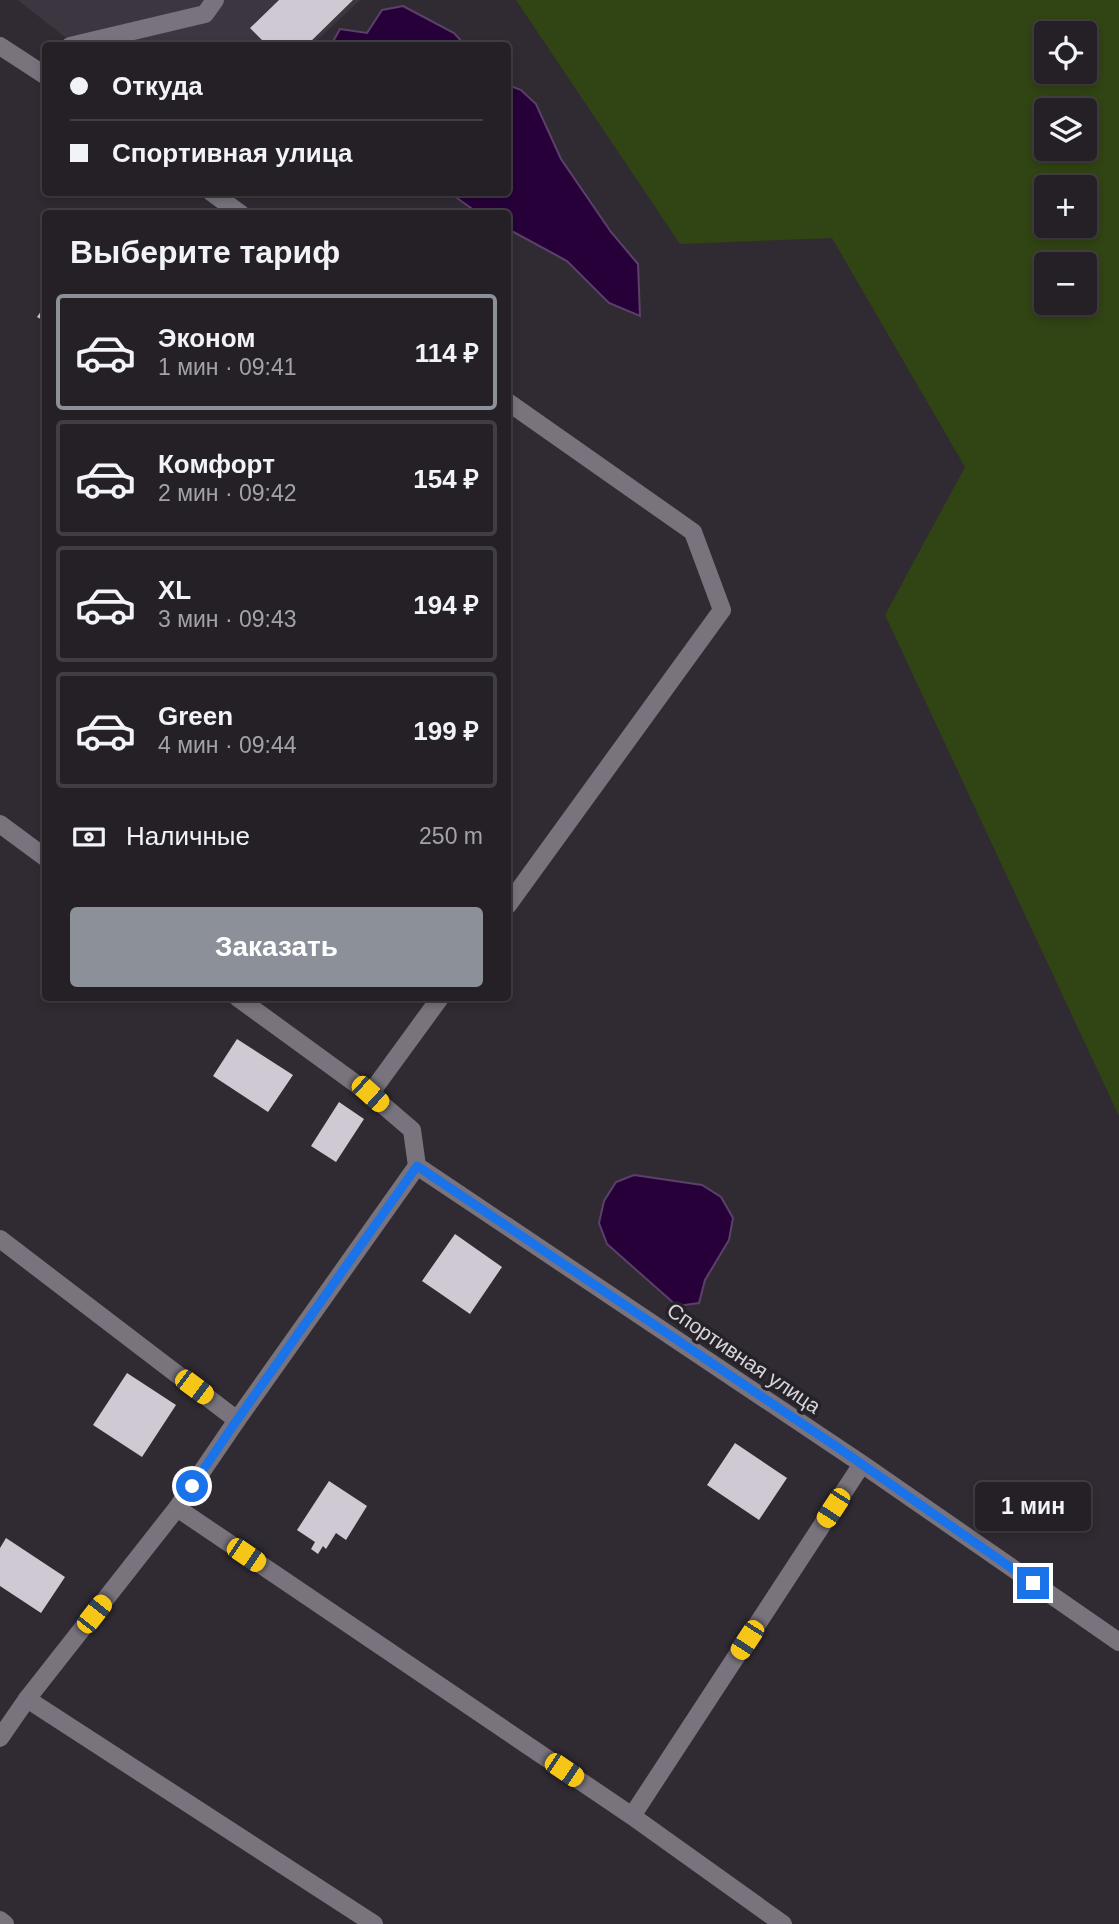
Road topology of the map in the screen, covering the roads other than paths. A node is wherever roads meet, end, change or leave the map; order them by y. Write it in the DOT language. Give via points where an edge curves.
graph roads {
  1 [pos="215,0"];
  2 [pos="87,42"];
  3 [pos="0,46"];
  4 [pos="42,69"];
  5 [pos="216,196"];
  6 [pos="236,210"];
  7 [pos="511,404"];
  8 [pos="0,824"];
  9 [pos="42,855"];
  10 [pos="511,901"];
  11 [pos="242,1001"];
  12 [pos="438,1001"];
  13 [pos="370,1094"];
  14 [pos="417,1166"];
  15 [pos="0,1239"];
  16 [pos="237,1420"];
  17 [pos="862,1464"];
  18 [pos="177,1508"];
  19 [pos="1119,1643"];
  20 [pos="27,1699"];
  21 [pos="0,1738"];
  22 [pos="632,1816"];
  23 [pos="0,1920"];
  24 [pos="5,1924"];
  25 [pos="374,1924"];
  26 [pos="783,1924"];
  1 -- 2 [label="street" via="205,14"];
  3 -- 4 [label="street"];
  5 -- 6 [label="street"];
  7 -- 10 [label="street" via="693,532 722,610"];
  8 -- 9 [label="street"];
  11 -- 13 [label="street"];
  12 -- 13 [label="street"];
  13 -- 14 [label="street" via="412,1130"];
  14 -- 16 [label="street"];
  14 -- 17 [label="street, Спортивная улица"];
  15 -- 16 [label="street"];
  16 -- 18 [label="street"];
  17 -- 19 [label="street, Спортивная улица"];
  17 -- 22 [label="street"];
  18 -- 20 [label="street"];
  18 -- 22 [label="street"];
  20 -- 21 [label="street"];
  20 -- 25 [label="street"];
  22 -- 26 [label="street"];
  23 -- 24 [label="street"];
}
